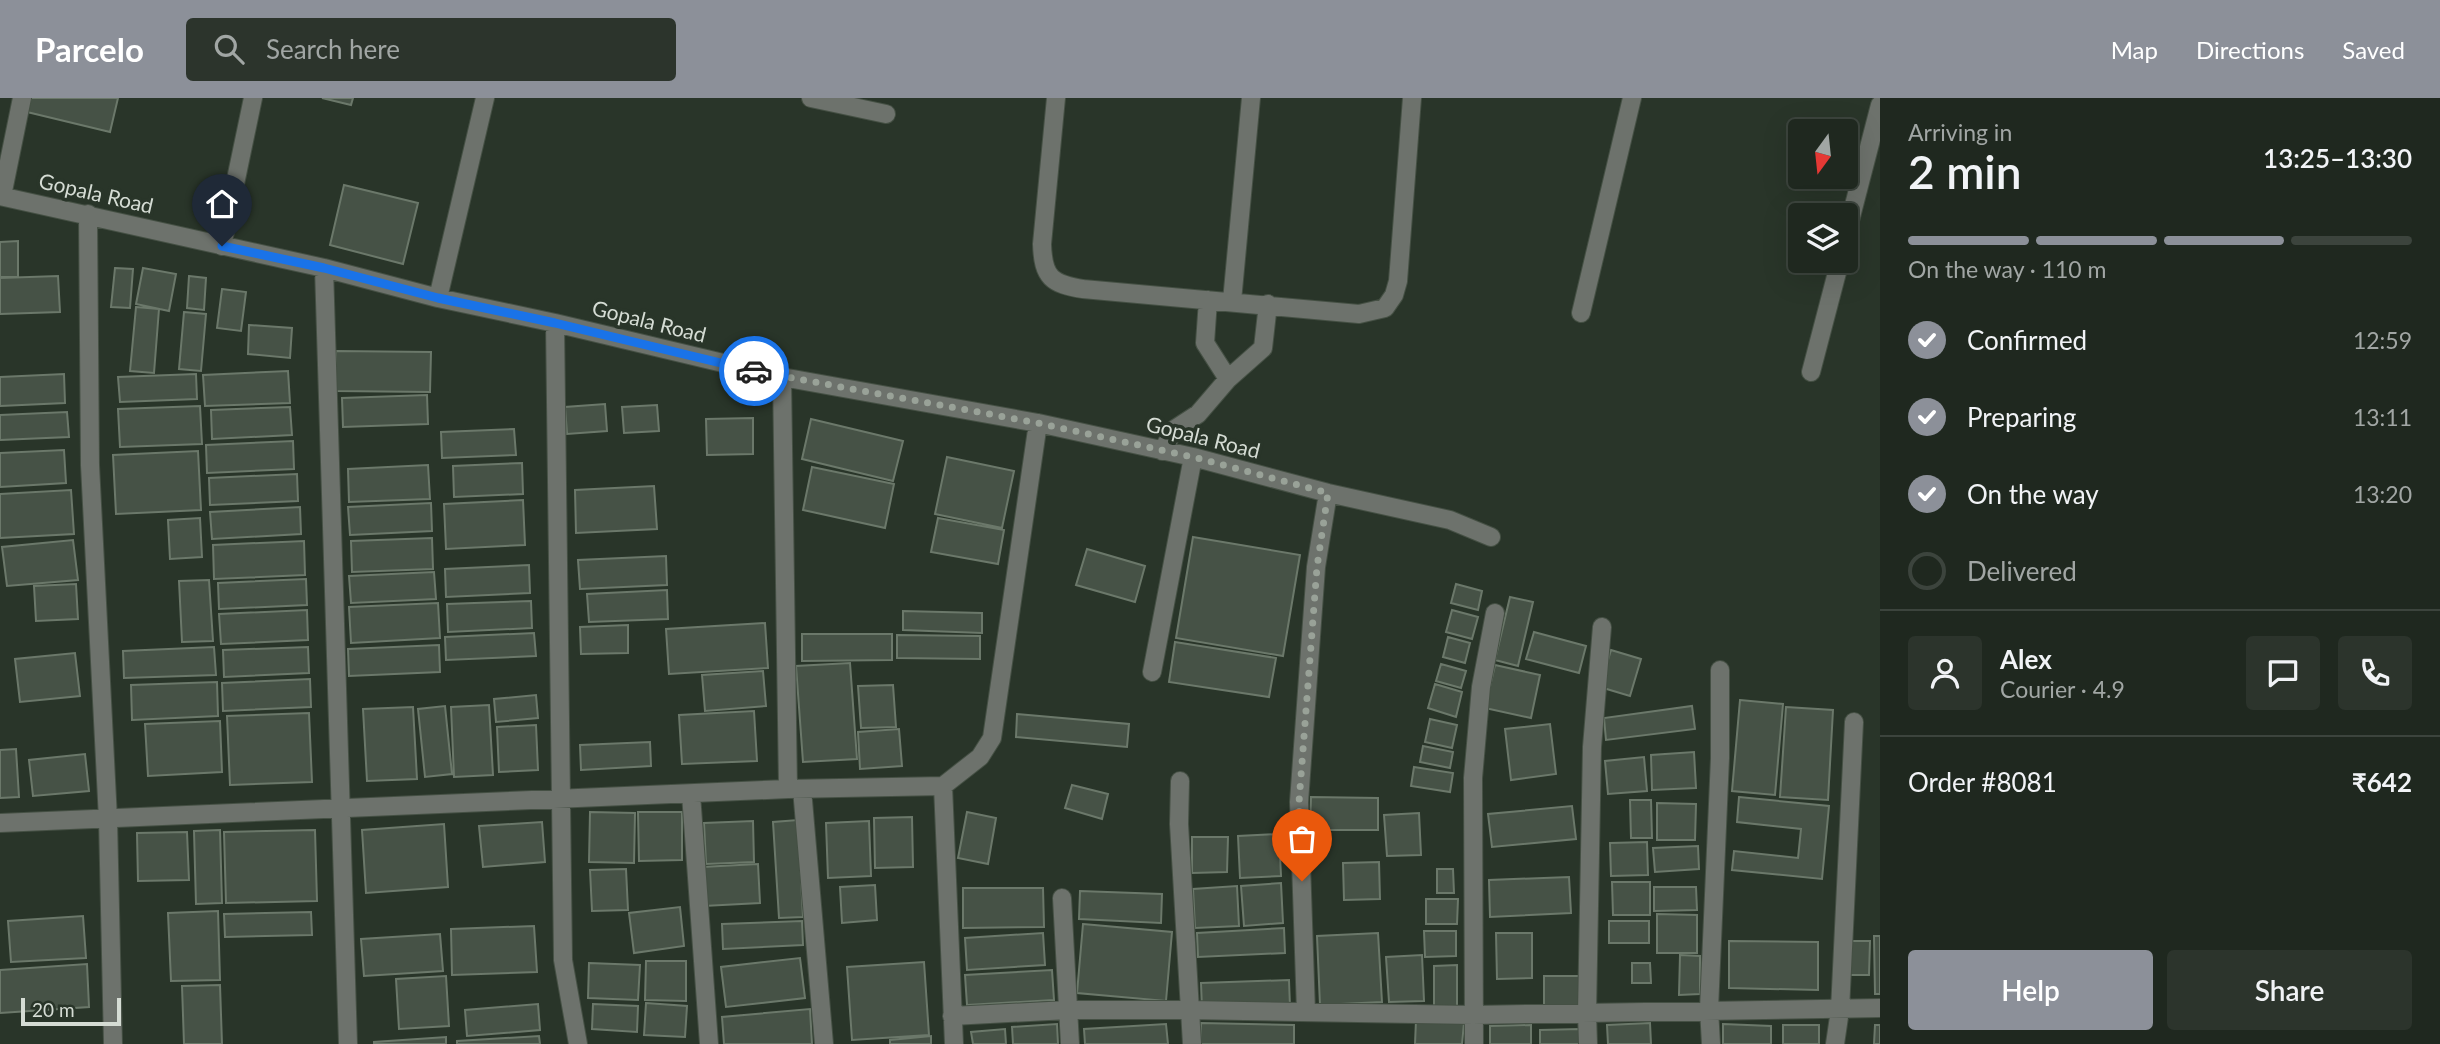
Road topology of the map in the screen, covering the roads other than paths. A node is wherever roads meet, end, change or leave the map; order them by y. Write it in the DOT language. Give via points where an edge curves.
graph roads {
  1 [pos="22,98"];
  2 [pos="253,98"];
  3 [pos="485,98"];
  4 [pos="811,98"];
  5 [pos="1056,98"];
  6 [pos="1251,98"];
  7 [pos="1412,98"];
  8 [pos="1632,98"];
  9 [pos="1880,105"];
  10 [pos="886,114"];
  11 [pos="1,196"];
  12 [pos="1855,203"];
  13 [pos="88,214"];
  14 [pos="222,246"];
  15 [pos="324,268"];
  16 [pos="1837,273"];
  17 [pos="438,298"];
  18 [pos="1208,299"];
  19 [pos="1232,301"];
  20 [pos="1268,304"];
  21 [pos="1581,313"];
  22 [pos="555,323"];
  23 [pos="1811,372"];
  24 [pos="782,377"];
  25 [pos="1228,379"];
  26 [pos="1038,423"];
  27 [pos="1162,451"];
  28 [pos="1193,457"];
  29 [pos="1328,493"];
  30 [pos="1491,537"];
  31 [pos="1495,613"];
  32 [pos="1602,627"];
  33 [pos="1720,670"];
  34 [pos="1152,672"];
  35 [pos="1854,722"];
  36 [pos="1180,781"];
  37 [pos="943,786"];
  38 [pos="795,789"];
  39 [pos="691,794"];
  40 [pos="563,799"];
  41 [pos="341,808"];
  42 [pos="108,818"];
  43 [pos="0,823"];
  44 [pos="1062,898"];
  45 [pos="1880,1008"];
  46 [pos="1709,1009"];
  47 [pos="1068,1010"];
  48 [pos="1189,1010"];
  49 [pos="1840,1010"];
  50 [pos="1306,1012"];
  51 [pos="1587,1013"];
  52 [pos="1473,1015"];
  53 [pos="952,1016"];
  54 [pos="113,1044"];
  55 [pos="348,1044"];
  56 [pos="578,1044"];
  57 [pos="709,1044"];
  58 [pos="824,1044"];
  59 [pos="954,1044"];
  60 [pos="1070,1044"];
  61 [pos="1192,1044"];
  62 [pos="1474,1044"];
  63 [pos="1588,1044"];
  64 [pos="1711,1044"];
  65 [pos="1835,1044"];
  1 -- 11 [label="street"];
  2 -- 14 [label="street"];
  3 -- 17 [label="street"];
  4 -- 10 [label="street"];
  5 -- 18 [label="street" via="1042,244 1048,276 1061,285 1083,289"];
  6 -- 19 [label="street"];
  7 -- 20 [label="street" via="1394,296 1385,308 1359,314"];
  8 -- 21 [label="street"];
  9 -- 12 [label="street"];
  11 -- 13 [label="street, Gopala Road"];
  13 -- 14 [label="street, Gopala Road"];
  13 -- 42 [label="street" via="90,465"];
  14 -- 15 [label="street, Gopala Road"];
  15 -- 17 [label="street, Gopala Road"];
  15 -- 41 [label="street"];
  16 -- 23 [label="street"];
  17 -- 22 [label="street, Gopala Road"];
  18 -- 19 [label="street"];
  18 -- 25 [label="street" via="1205,343"];
  19 -- 20 [label="street"];
  20 -- 25 [label="street" via="1263,348"];
  22 -- 24 [label="street, Gopala Road"];
  22 -- 40 [label="street"];
  24 -- 26 [label="street, Gopala Road"];
  24 -- 38 [label="street"];
  25 -- 27 [label="street" via="1198,414 1175,429"];
  26 -- 27 [label="street, Gopala Road"];
  26 -- 37 [label="street" via="992,738 980,757"];
  27 -- 28 [label="street, Gopala Road"];
  28 -- 29 [label="street, Gopala Road"];
  28 -- 34 [label="street"];
  29 -- 30 [label="street, Gopala Road" via="1450,520"];
  29 -- 50 [label="street" via="1317,567 1299,802"];
  31 -- 52 [label="street" via="1481,687 1473,779"];
  32 -- 51 [label="street" via="1592,747"];
  33 -- 46 [label="street"];
  35 -- 49 [label="street"];
  36 -- 48 [label="street"];
  37 -- 38 [label="street"];
  37 -- 53 [label="street"];
  38 -- 39 [label="street"];
  38 -- 58 [label="street"];
  39 -- 40 [label="street"];
  39 -- 57 [label="street"];
  40 -- 41 [label="street"];
  40 -- 56 [label="street" via="564,960"];
  41 -- 42 [label="street"];
  41 -- 55 [label="street"];
  42 -- 43 [label="street"];
  42 -- 54 [label="street"];
  44 -- 47 [label="street"];
  45 -- 49 [label="street"];
  46 -- 49 [label="street"];
  46 -- 51 [label="street"];
  46 -- 64 [label="street"];
  47 -- 48 [label="street"];
  47 -- 53 [label="street"];
  47 -- 60 [label="street"];
  48 -- 50 [label="street"];
  48 -- 61 [label="street"];
  49 -- 65 [label="street"];
  50 -- 52 [label="street"];
  51 -- 52 [label="street"];
  51 -- 63 [label="street"];
  52 -- 62 [label="street"];
  53 -- 59 [label="street"];
}
